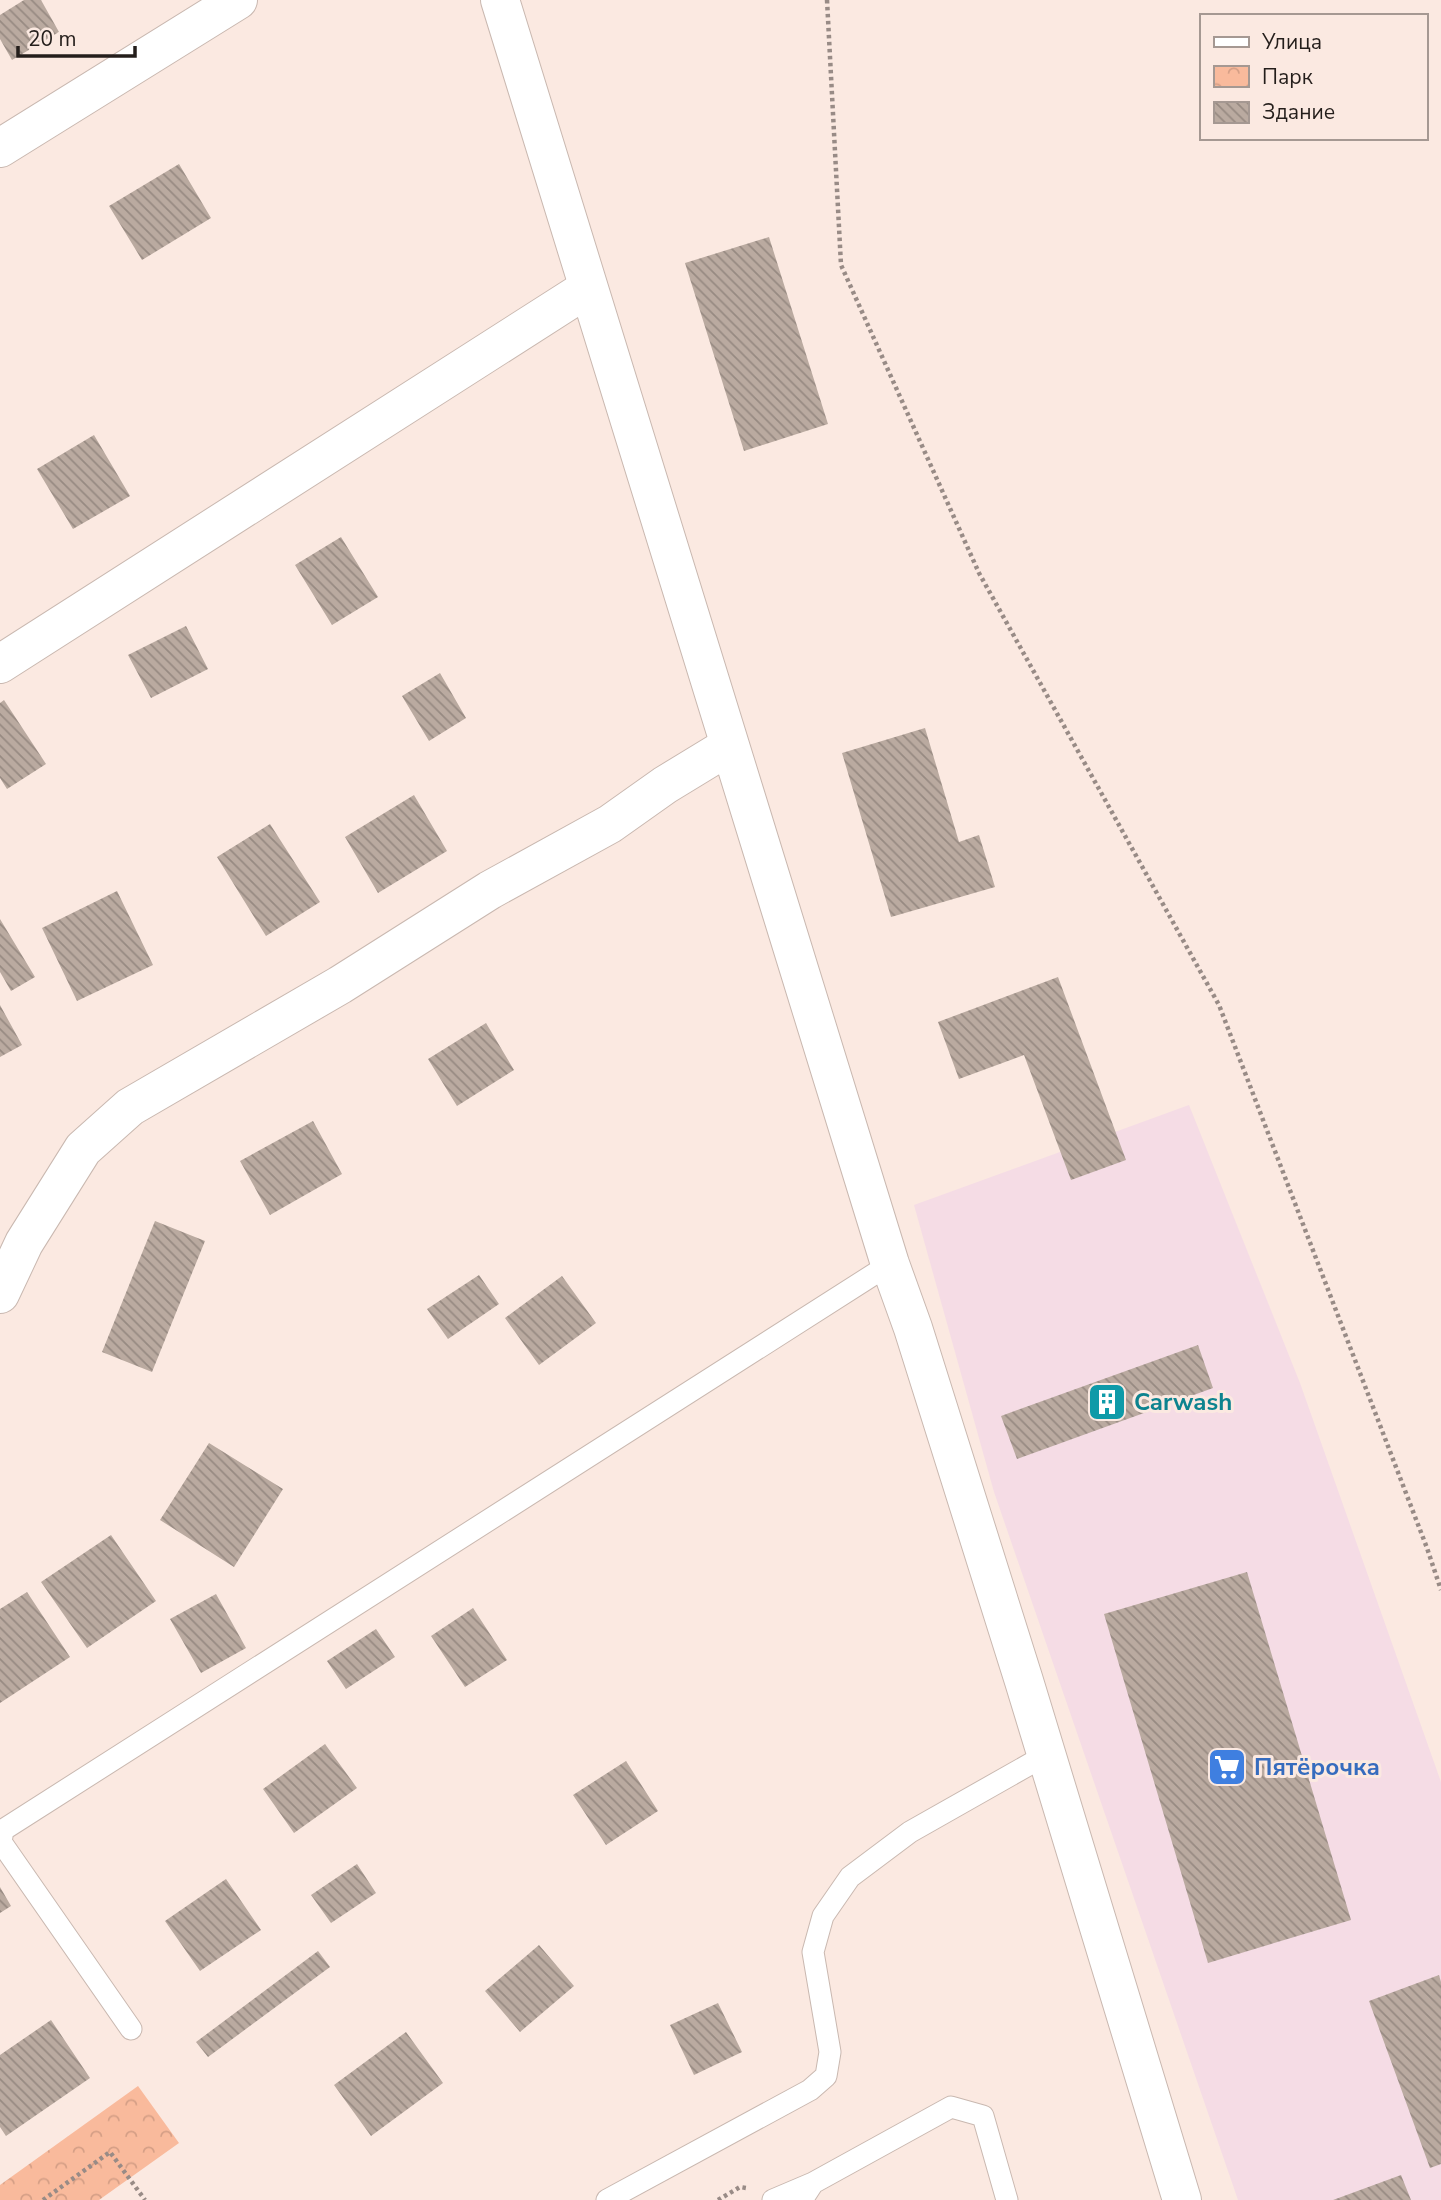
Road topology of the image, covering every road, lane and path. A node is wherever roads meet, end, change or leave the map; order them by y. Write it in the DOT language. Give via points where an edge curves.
graph roads {
  1 [pos="239,0"];
  2 [pos="500,0"];
  3 [pos="827,0"];
  4 [pos="0,148"];
  5 [pos="589,288"];
  6 [pos="0,664"];
  7 [pos="729,746"];
  8 [pos="890,1264"];
  9 [pos="0,1294"];
  10 [pos="1441,1590"];
  11 [pos="1046,1755"];
  12 [pos="131,2029"];
  13 [pos="807,2192"];
  14 [pos="43,2200"];
  15 [pos="145,2200"];
  16 [pos="607,2200"];
  17 [pos="773,2200"];
  18 [pos="1007,2200"];
  19 [pos="1182,2200"];
  1 -- 4 [label="main road"];
  2 -- 5 [label="main road"];
  3 -- 10 [label="path" via="841,265 979,573 1219,1004"];
  5 -- 6 [label="main road"];
  5 -- 7 [label="main road"];
  7 -- 8 [label="main road"];
  7 -- 9 [label="main road" via="610,824 490,890 340,985 131,1107 83,1149 24,1242"];
  8 -- 11 [label="main road"];
  8 -- 12 [label="lane" via="3,1830 1,1842"];
  11 -- 16 [label="lane" via="911,1832 850,1877 823,1916 813,1952 830,2052 826,2076 810,2090"];
  11 -- 19 [label="main road"];
  13 -- 17 [label="lane"];
  13 -- 18 [label="lane" via="951,2107 983,2116"];
  14 -- 15 [label="path" via="110,2152"];
}
